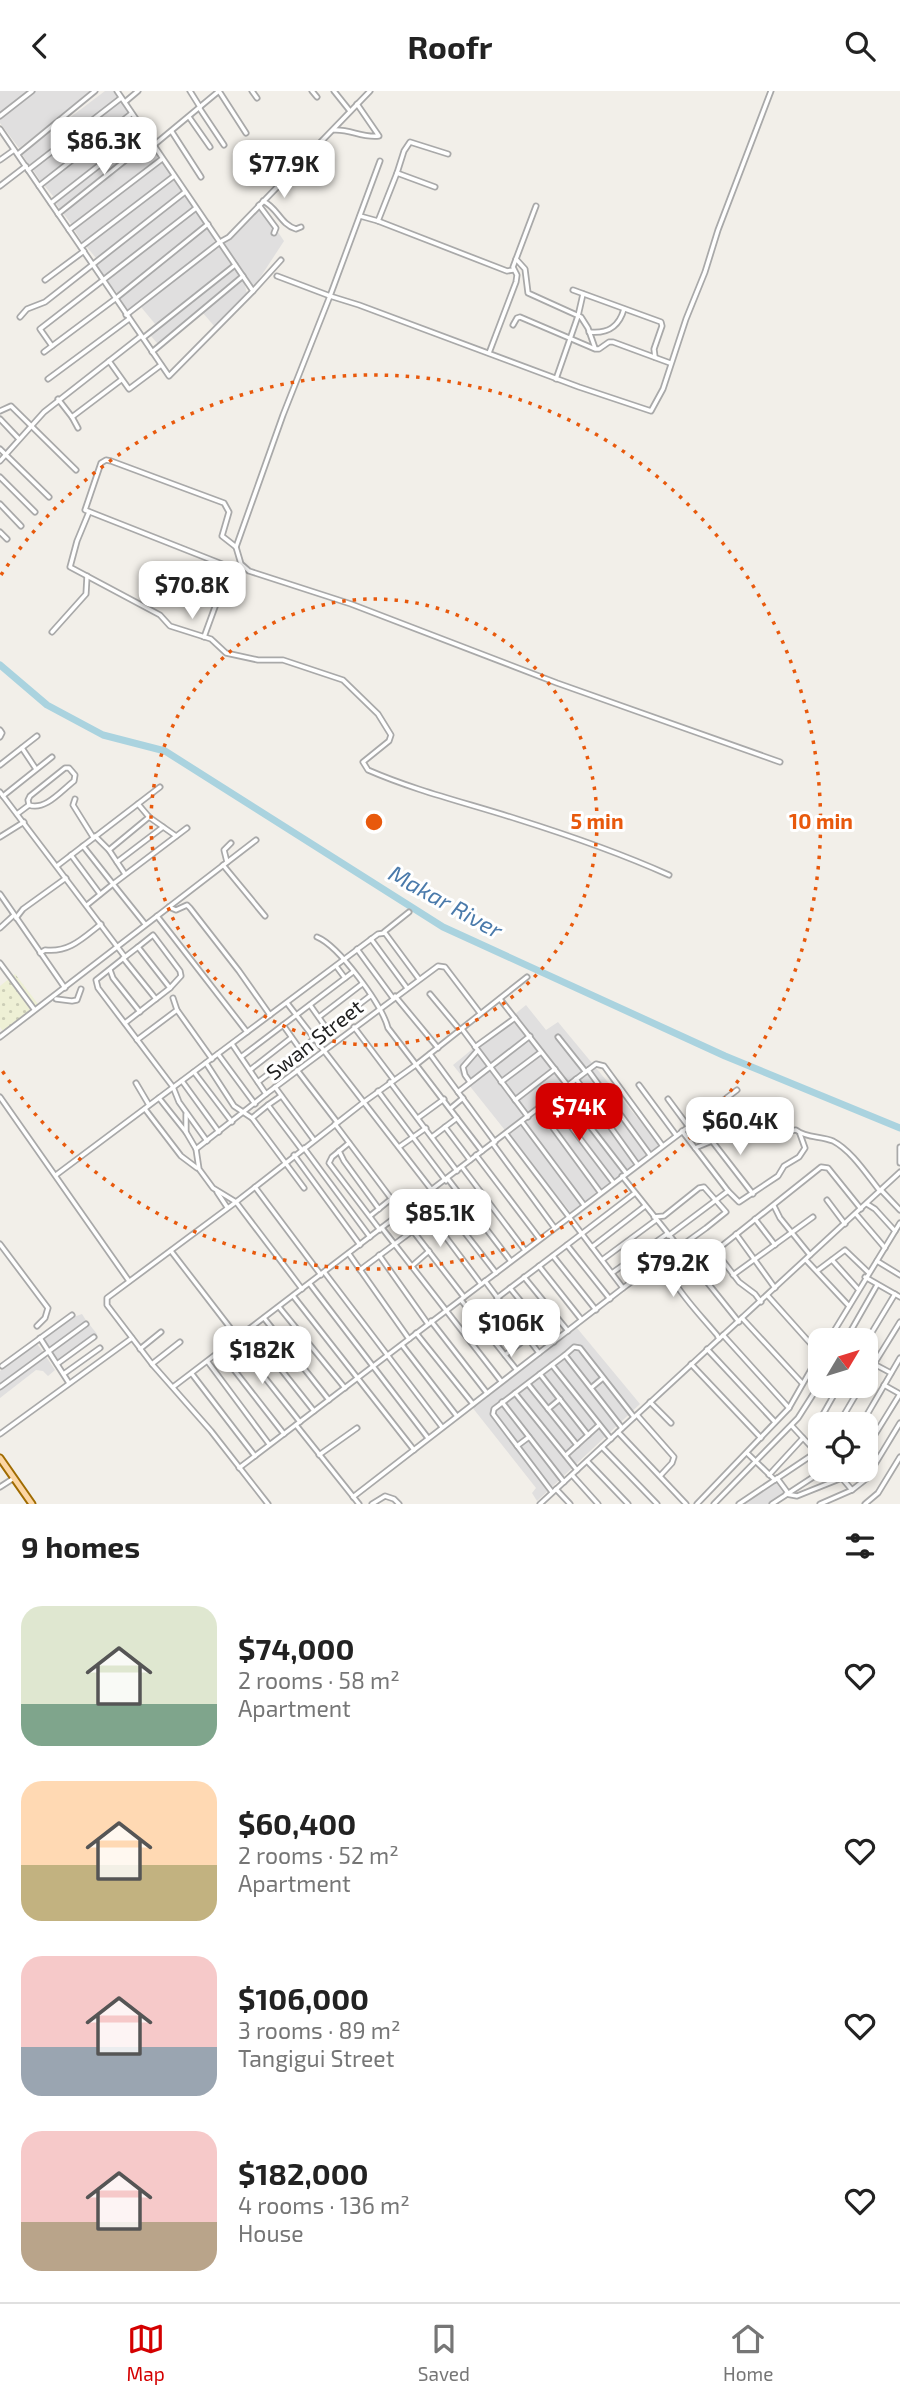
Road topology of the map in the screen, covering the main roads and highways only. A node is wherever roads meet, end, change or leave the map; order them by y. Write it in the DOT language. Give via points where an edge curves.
graph roads {
  1 [pos="0,1458"];
  2 [pos="32,1504"];
  1 -- 2 [label="main road"];
}
